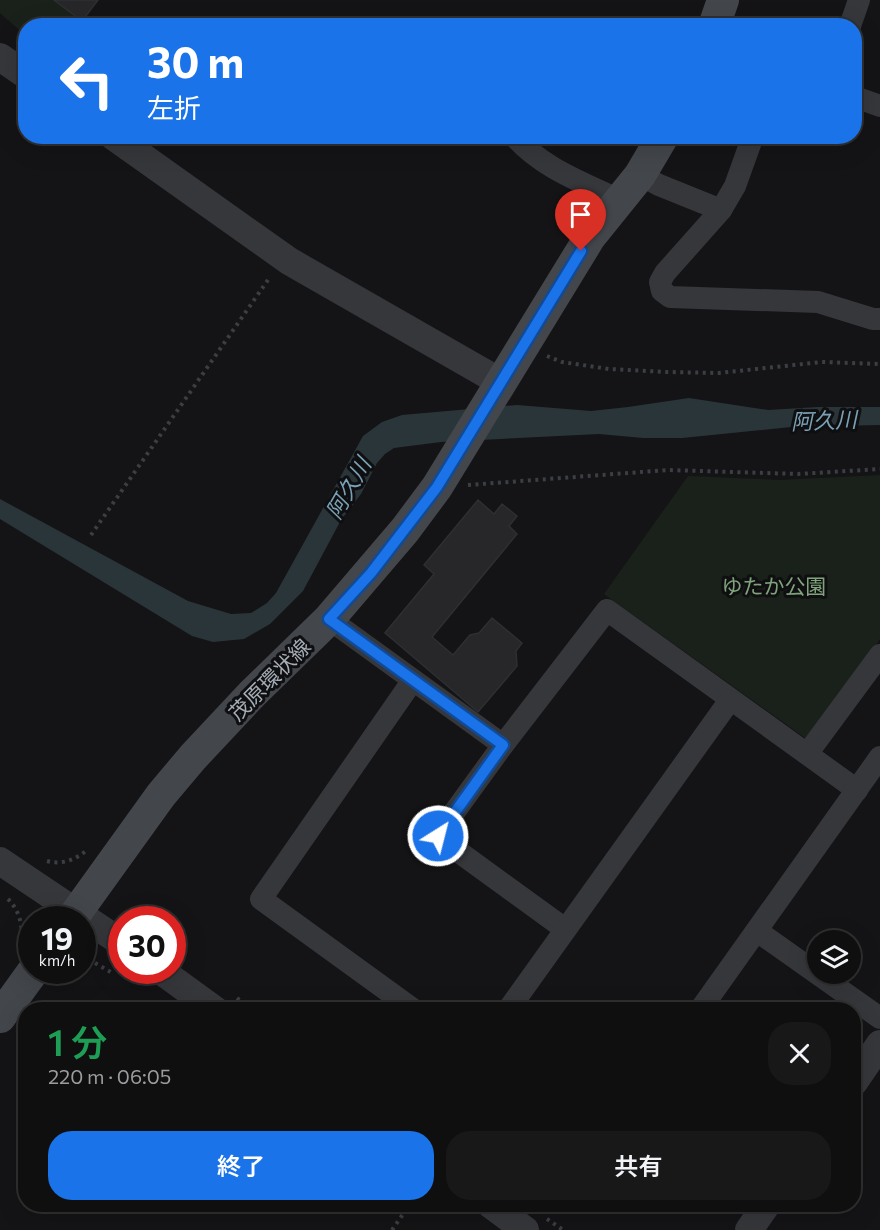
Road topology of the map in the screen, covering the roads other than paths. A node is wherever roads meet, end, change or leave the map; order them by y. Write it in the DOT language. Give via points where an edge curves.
graph roads {
  1 [pos="723,0"];
  2 [pos="859,0"];
  3 [pos="717,18"];
  4 [pos="853,18"];
  5 [pos="862,100"];
  6 [pos="880,106"];
  7 [pos="124,144"];
  8 [pos="521,144"];
  9 [pos="658,144"];
  10 [pos="750,144"];
  11 [pos="640,175"];
  12 [pos="619,200"];
  13 [pos="721,210"];
  14 [pos="880,319"];
  15 [pos="502,383"];
  16 [pos="329,619"];
  17 [pos="880,655"];
  18 [pos="413,680"];
  19 [pos="730,700"];
  20 [pos="503,745"];
  21 [pos="807,754"];
  22 [pos="880,758"];
  23 [pos="856,790"];
  24 [pos="0,861"];
  25 [pos="60,906"];
  26 [pos="80,906"];
  27 [pos="565,929"];
  28 [pos="757,931"];
  29 [pos="18,977"];
  30 [pos="179,984"];
  31 [pos="204,1002"];
  32 [pos="403,1002"];
  33 [pos="514,1002"];
  34 [pos="706,1002"];
  35 [pos="857,1002"];
  36 [pos="861,1005"];
  37 [pos="0,1017"];
  38 [pos="880,1018"];
  39 [pos="880,1044"];
  40 [pos="861,1072"];
  41 [pos="501,1212"];
  42 [pos="761,1212"];
  43 [pos="525,1230"];
  44 [pos="749,1230"];
  1 -- 3 [label="main road"];
  2 -- 4 [label="street"];
  5 -- 6 [label="street"];
  7 -- 15 [label="street" via="284,257"];
  8 -- 12 [label="street" via="549,167"];
  9 -- 11 [label="main road, 茂原環状線"];
  10 -- 13 [label="street" via="735,186"];
  11 -- 12 [label="main road, 茂原環状線"];
  11 -- 13 [label="street"];
  12 -- 15 [label="main road, 茂原環状線" via="590,237"];
  13 -- 14 [label="street" via="665,273 660,282 662,291 670,297 818,302"];
  15 -- 16 [label="main road, 茂原環状線" via="447,487"];
  16 -- 18 [label="street"];
  16 -- 26 [label="main road, 茂原環状線" via="193,757"];
  17 -- 21 [label="street"];
  18 -- 20 [label="street"];
  18 -- 32 [label="street" via="261,898"];
  19 -- 20 [label="street" via="607,610"];
  19 -- 21 [label="street"];
  19 -- 27 [label="street"];
  20 -- 27 [label="street" via="438,836"];
  21 -- 23 [label="street"];
  22 -- 23 [label="street"];
  23 -- 28 [label="street"];
  24 -- 25 [label="street"];
  27 -- 33 [label="street"];
  28 -- 34 [label="street"];
  28 -- 35 [label="street"];
  29 -- 37 [label="main road"];
  30 -- 31 [label="street"];
  36 -- 38 [label="street"];
  39 -- 40 [label="street"];
  41 -- 43 [label="street"];
  42 -- 44 [label="street"];
}
